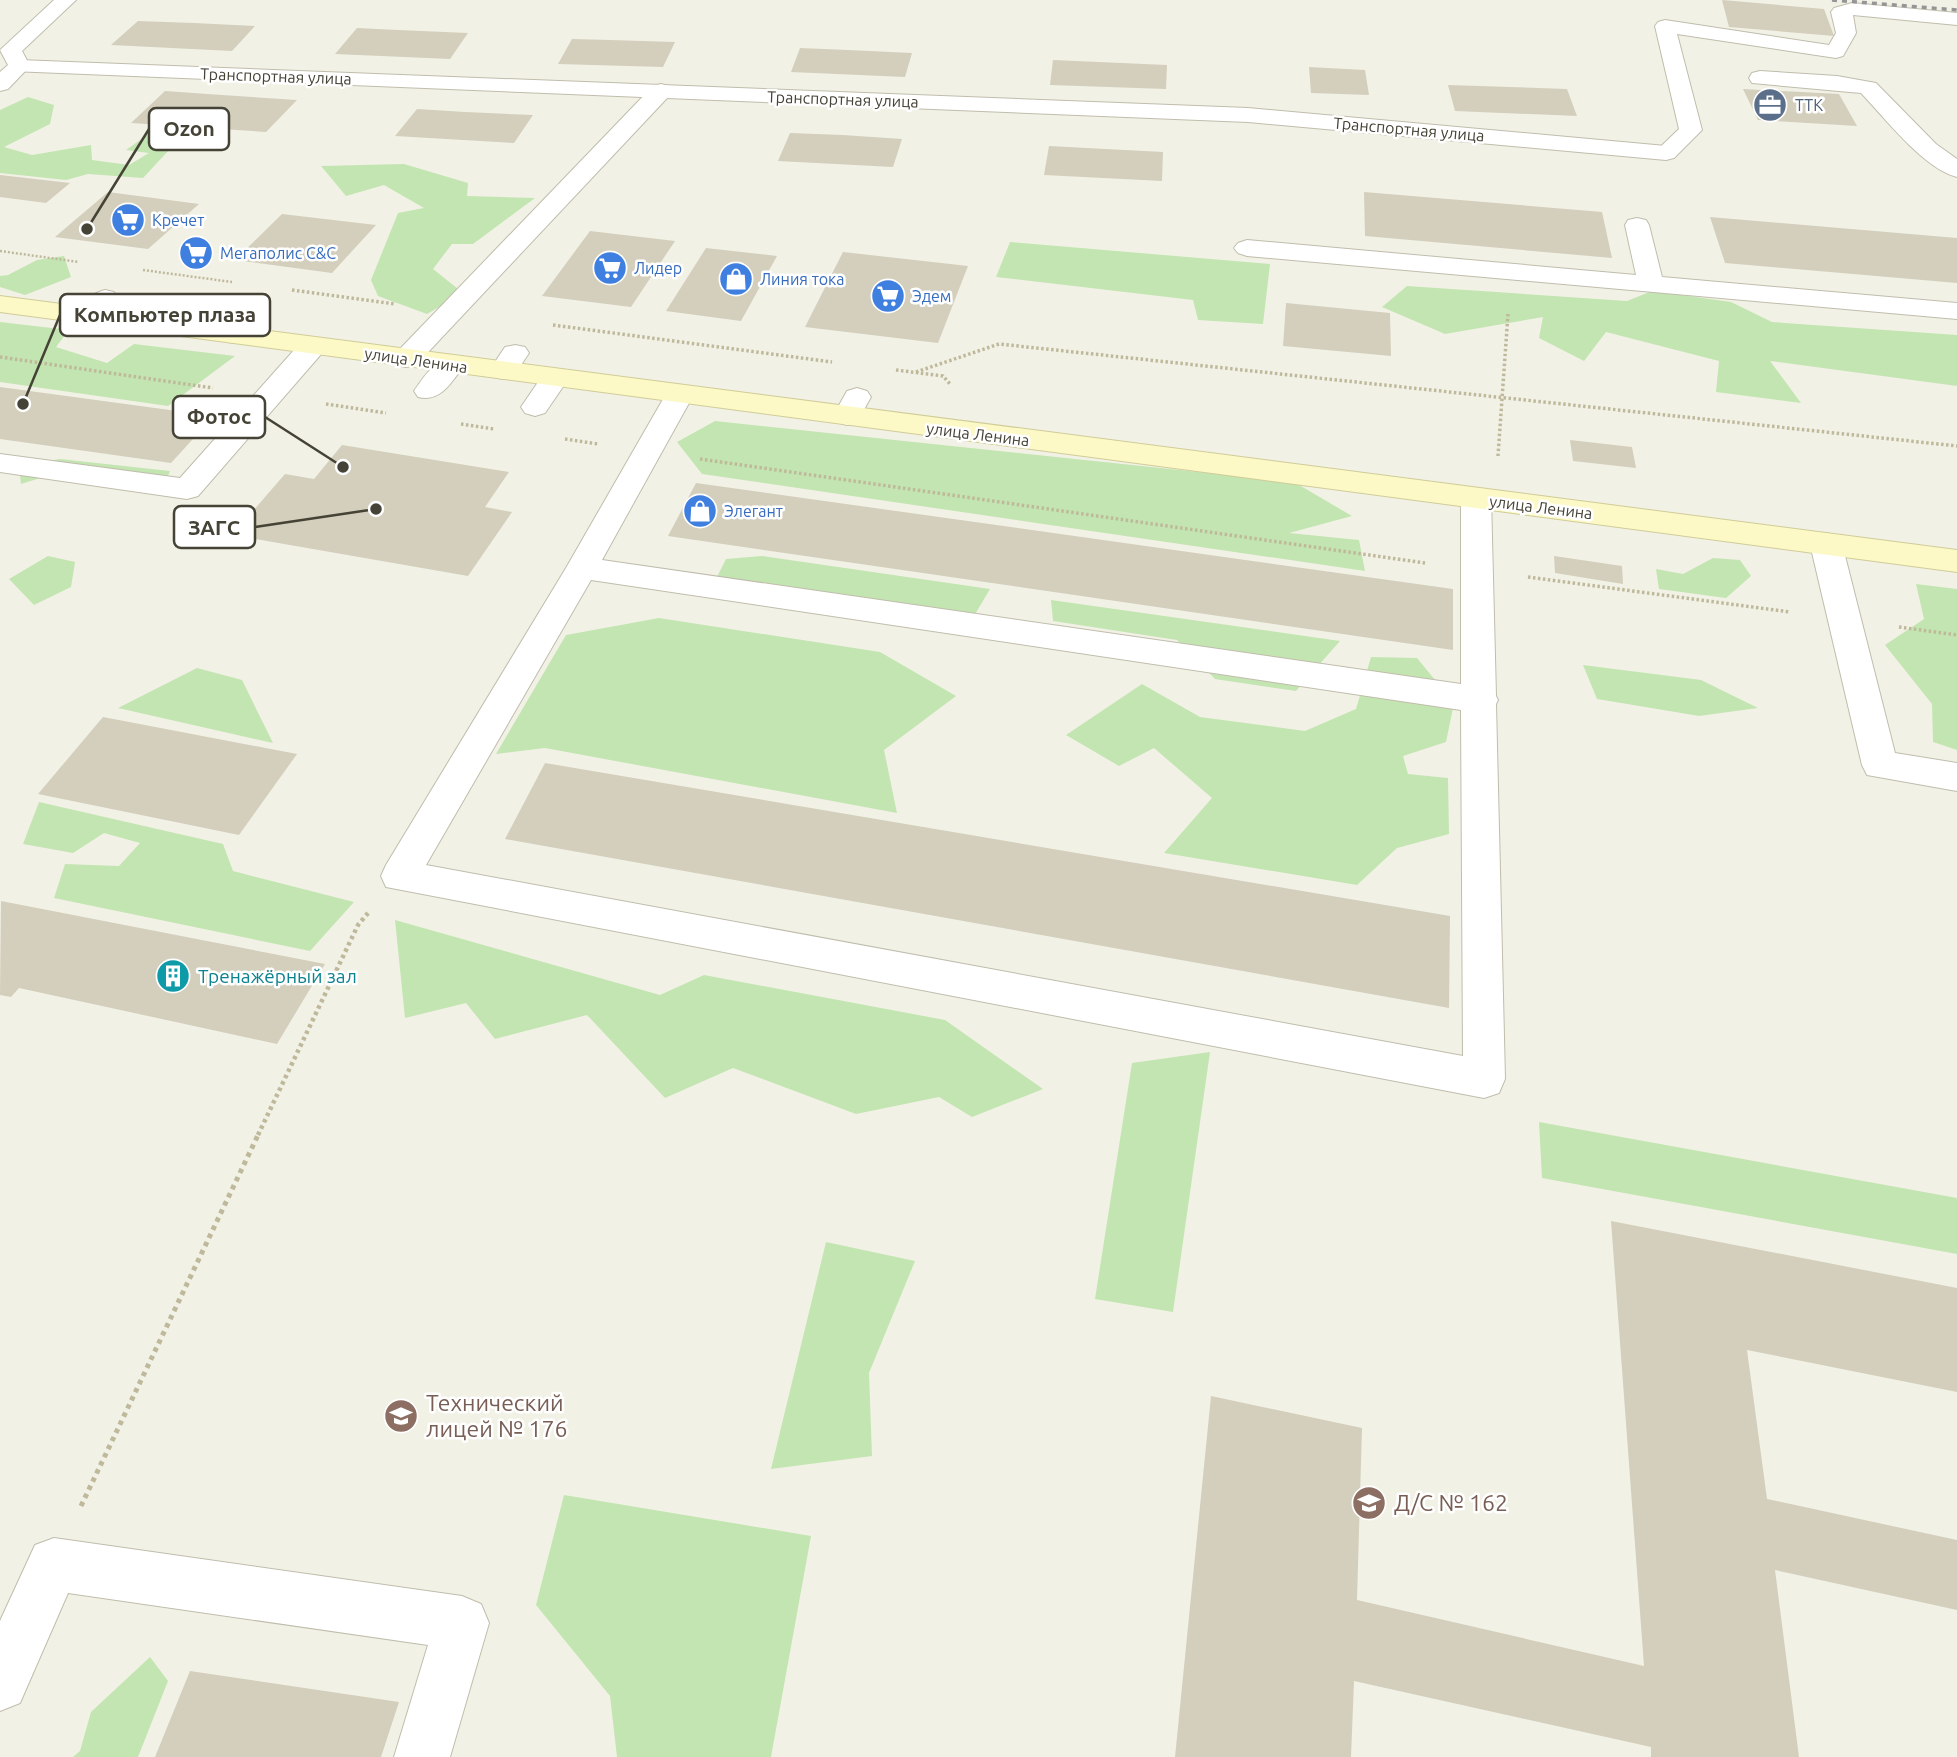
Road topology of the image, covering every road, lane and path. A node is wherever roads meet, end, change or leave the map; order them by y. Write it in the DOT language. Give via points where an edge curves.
graph roads {
  1 [pos="66,0"];
  2 [pos="1957,19"];
  3 [pos="19,66"];
  4 [pos="1760,78"];
  5 [pos="0,83"];
  6 [pos="661,91"];
  7 [pos="1957,170"];
  8 [pos="1637,225"];
  9 [pos="1247,248"];
  10 [pos="1511,272"];
  11 [pos="1651,284"];
  12 [pos="0,304"];
  13 [pos="1957,311"];
  14 [pos="313,346"];
  15 [pos="0,357"];
  16 [pos="406,359"];
  17 [pos="450,365"];
  18 [pos="915,373"];
  19 [pos="555,378"];
  20 [pos="670,386"];
  21 [pos="428,391"];
  22 [pos="269,396"];
  23 [pos="1502,398"];
  24 [pos="535,407"];
  25 [pos="391,414"];
  26 [pos="458,424"];
  27 [pos="499,429"];
  28 [pos="553,437"];
  29 [pos="1957,446"];
  30 [pos="648,451"];
  31 [pos="0,463"];
  32 [pos="1486,500"];
  33 [pos="1826,544"];
  34 [pos="1957,561"];
  35 [pos="582,568"];
  36 [pos="1477,571"];
  37 [pos="1845,620"];
  38 [pos="1957,635"];
  39 [pos="1481,700"];
  40 [pos="1957,777"];
  41 [pos="400,876"];
  42 [pos="54,1564"];
  43 [pos="0,1683"];
  44 [pos="422,1757"];
  1 -- 3 [label="street" via="11,50"];
  2 -- 6 [label="street, Транспортная улица" via="1852,9 1841,12 1846,33 1836,52 1663,19 1691,130 1665,153 1248,115"];
  3 -- 5 [label="street"];
  3 -- 6 [label="street, Транспортная улица"];
  4 -- 7 [label="street" via="1868,88 1928,149"];
  6 -- 16 [label="street"];
  8 -- 11 [label="street"];
  9 -- 10 [label="street"];
  10 -- 11 [label="street"];
  10 -- 23 [label="path"];
  11 -- 13 [label="street"];
  12 -- 14 [label="main road, улица Ленина" via="95,306 247,327"];
  14 -- 16 [label="main road, улица Ленина"];
  14 -- 22 [label="street"];
  15 -- 22 [label="path"];
  16 -- 17 [label="main road, улица Ленина"];
  17 -- 19 [label="main road, улица Ленина" via="509,362"];
  17 -- 21 [label="street"];
  18 -- 23 [label="path" via="999,344"];
  19 -- 20 [label="main road, улица Ленина"];
  19 -- 24 [label="street"];
  20 -- 30 [label="street"];
  20 -- 32 [label="main road, улица Ленина" via="852,407"];
  22 -- 25 [label="path"];
  22 -- 31 [label="street" via="187,489"];
  23 -- 29 [label="path"];
  23 -- 32 [label="path"];
  26 -- 27 [label="path"];
  28 -- 30 [label="path"];
  30 -- 35 [label="street"];
  30 -- 36 [label="path"];
  32 -- 33 [label="main road, улица Ленина"];
  32 -- 36 [label="street"];
  33 -- 34 [label="main road, улица Ленина"];
  33 -- 37 [label="street"];
  35 -- 39 [label="street"];
  35 -- 41 [label="street"];
  36 -- 37 [label="path"];
  36 -- 39 [label="street"];
  37 -- 38 [label="path"];
  37 -- 40 [label="street" via="1880,765"];
  39 -- 41 [label="street" via="1484,1079"];
  41 -- 42 [label="path" via="358,925"];
  42 -- 43 [label="street"];
  42 -- 44 [label="street" via="462,1623"];
}
